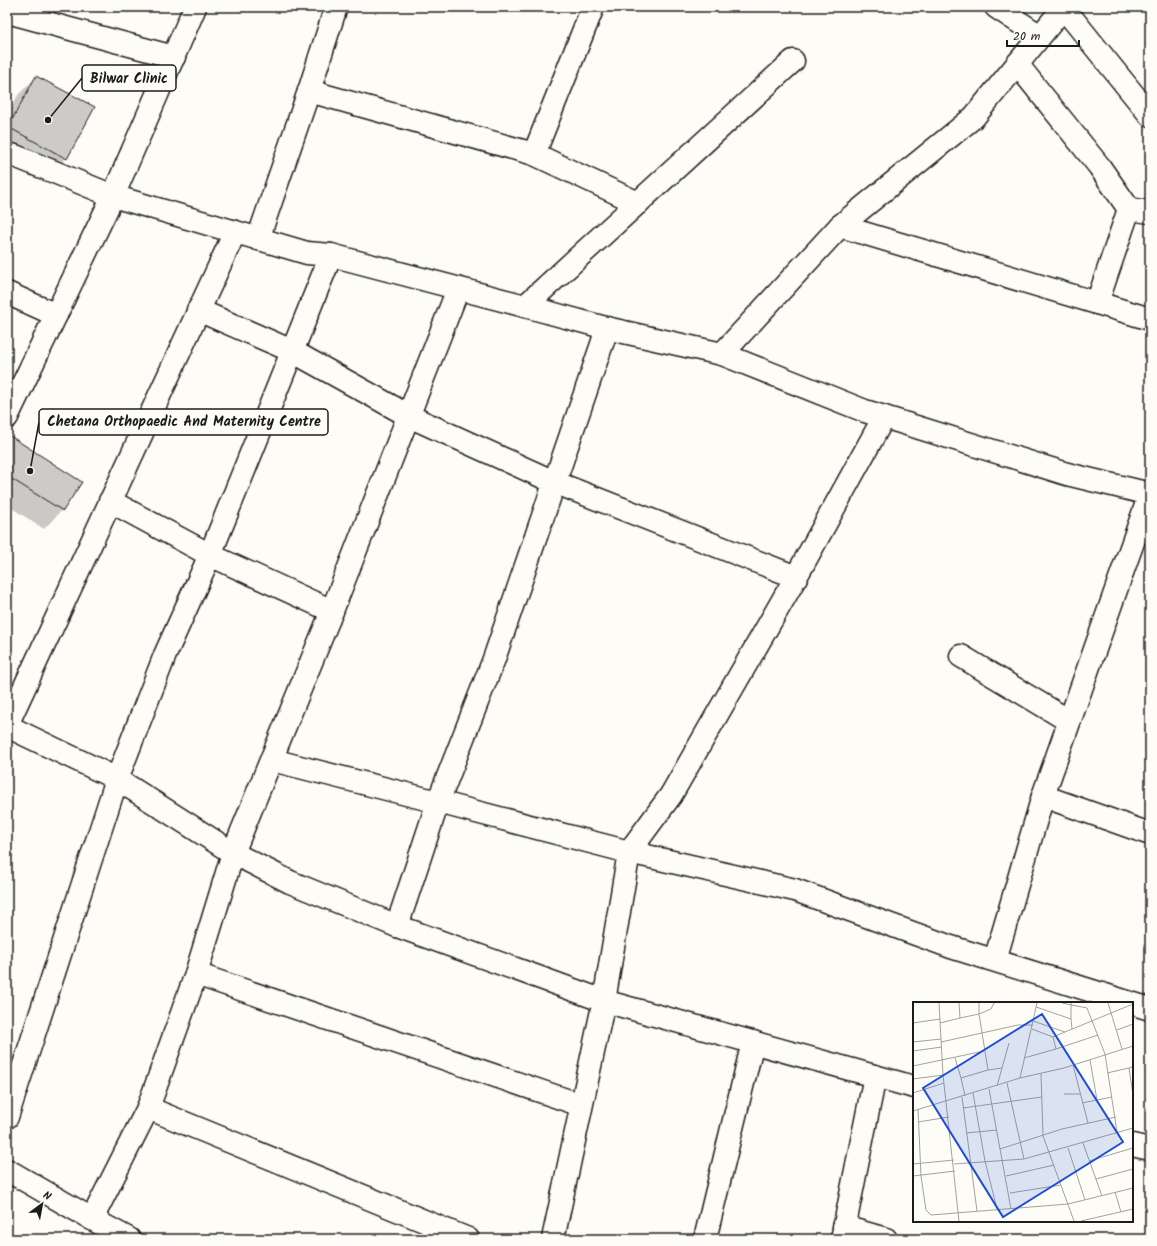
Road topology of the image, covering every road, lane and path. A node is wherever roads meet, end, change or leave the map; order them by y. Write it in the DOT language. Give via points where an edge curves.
graph roads {
  1 [pos="195,7"];
  2 [pos="336,7"];
  3 [pos="593,7"];
  4 [pos="996,7"];
  5 [pos="1063,7"];
  6 [pos="7,12"];
  7 [pos="1040,36"];
  8 [pos="174,57"];
  9 [pos="793,61"];
  10 [pos="1017,64"];
  11 [pos="309,91"];
  12 [pos="1150,115"];
  13 [pos="7,154"];
  14 [pos="534,154"];
  15 [pos="113,196"];
  16 [pos="638,203"];
  17 [pos="1140,210"];
  18 [pos="840,226"];
  19 [pos="234,232"];
  20 [pos="258,239"];
  21 [pos="331,255"];
  22 [pos="458,289"];
  23 [pos="7,293"];
  24 [pos="1097,303"];
  25 [pos="526,306"];
  26 [pos="198,310"];
  27 [pos="56,315"];
  28 [pos="1150,319"];
  29 [pos="606,328"];
  30 [pos="292,351"];
  31 [pos="722,354"];
  32 [pos="409,416"];
  33 [pos="7,417"];
  34 [pos="884,417"];
  35 [pos="554,482"];
  36 [pos="110,501"];
  37 [pos="210,555"];
  38 [pos="796,578"];
  39 [pos="332,611"];
  40 [pos="961,656"];
  41 [pos="1069,721"];
  42 [pos="7,725"];
  43 [pos="272,760"];
  44 [pos="117,779"];
  45 [pos="1043,796"];
  46 [pos="438,802"];
  47 [pos="1150,834"];
  48 [pos="629,852"];
  49 [pos="234,853"];
  50 [pos="397,926"];
  51 [pos="995,960"];
  52 [pos="196,974"];
  53 [pos="604,1001"];
  54 [pos="1128,1002"];
  55 [pos="1133,1004"];
  56 [pos="1150,1009"];
  57 [pos="753,1042"];
  58 [pos="875,1076"];
  59 [pos="913,1087"];
  60 [pos="582,1105"];
  61 [pos="148,1108"];
  62 [pos="7,1117"];
  63 [pos="1133,1145"];
  64 [pos="1150,1149"];
  65 [pos="7,1170"];
  66 [pos="92,1219"];
  67 [pos="843,1233"];
  68 [pos="129,1239"];
  69 [pos="468,1239"];
  70 [pos="553,1239"];
  71 [pos="705,1239"];
  72 [pos="886,1239"];
  1 -- 8 [label="street"];
  2 -- 11 [label="street"];
  3 -- 14 [label="street"];
  4 -- 7 [label="street"];
  5 -- 7 [label="street"];
  5 -- 12 [label="street"];
  6 -- 8 [label="street"];
  7 -- 10 [label="street"];
  8 -- 15 [label="street"];
  9 -- 16 [label="street"];
  10 -- 17 [label="street" via="1099,166"];
  10 -- 18 [label="street" via="974,117"];
  11 -- 14 [label="street"];
  11 -- 20 [label="street"];
  13 -- 15 [label="street"];
  14 -- 16 [label="street"];
  15 -- 19 [label="street"];
  15 -- 27 [label="street"];
  16 -- 25 [label="street"];
  17 -- 24 [label="street"];
  18 -- 24 [label="street"];
  18 -- 31 [label="street"];
  19 -- 20 [label="street"];
  19 -- 26 [label="street"];
  20 -- 21 [label="street" via="307,253"];
  21 -- 22 [label="street"];
  21 -- 30 [label="street"];
  22 -- 25 [label="street"];
  22 -- 32 [label="street"];
  23 -- 27 [label="street"];
  24 -- 28 [label="street"];
  25 -- 29 [label="street"];
  26 -- 30 [label="street"];
  26 -- 36 [label="street"];
  27 -- 33 [label="street"];
  29 -- 31 [label="street"];
  29 -- 35 [label="street"];
  30 -- 32 [label="street"];
  30 -- 37 [label="street"];
  31 -- 34 [label="street"];
  32 -- 35 [label="street"];
  32 -- 39 [label="street"];
  34 -- 38 [label="street"];
  34 -- 41 [label="street" via="1067,474 1150,494"];
  35 -- 38 [label="street"];
  35 -- 46 [label="street" via="494,659"];
  36 -- 37 [label="street"];
  36 -- 42 [label="street"];
  37 -- 39 [label="street"];
  37 -- 44 [label="street" via="165,655"];
  38 -- 48 [label="street" via="671,795"];
  39 -- 43 [label="street"];
  40 -- 41 [label="street"];
  41 -- 45 [label="street"];
  42 -- 44 [label="street"];
  43 -- 46 [label="street"];
  43 -- 49 [label="street"];
  44 -- 49 [label="street"];
  44 -- 62 [label="street"];
  45 -- 47 [label="street"];
  45 -- 51 [label="street"];
  46 -- 48 [label="street"];
  46 -- 50 [label="street"];
  48 -- 51 [label="street" via="794,890 951,947"];
  48 -- 53 [label="street"];
  49 -- 50 [label="street" via="290,882"];
  49 -- 52 [label="street"];
  50 -- 53 [label="street"];
  51 -- 54 [label="street"];
  52 -- 60 [label="street"];
  52 -- 61 [label="street"];
  53 -- 57 [label="street"];
  53 -- 60 [label="street"];
  55 -- 56 [label="street"];
  57 -- 58 [label="street"];
  57 -- 71 [label="street"];
  58 -- 59 [label="street"];
  58 -- 67 [label="street"];
  60 -- 70 [label="street"];
  61 -- 66 [label="street"];
  61 -- 69 [label="street"];
  63 -- 64 [label="street"];
  65 -- 66 [label="street"];
  66 -- 68 [label="street"];
  67 -- 72 [label="street"];
}
